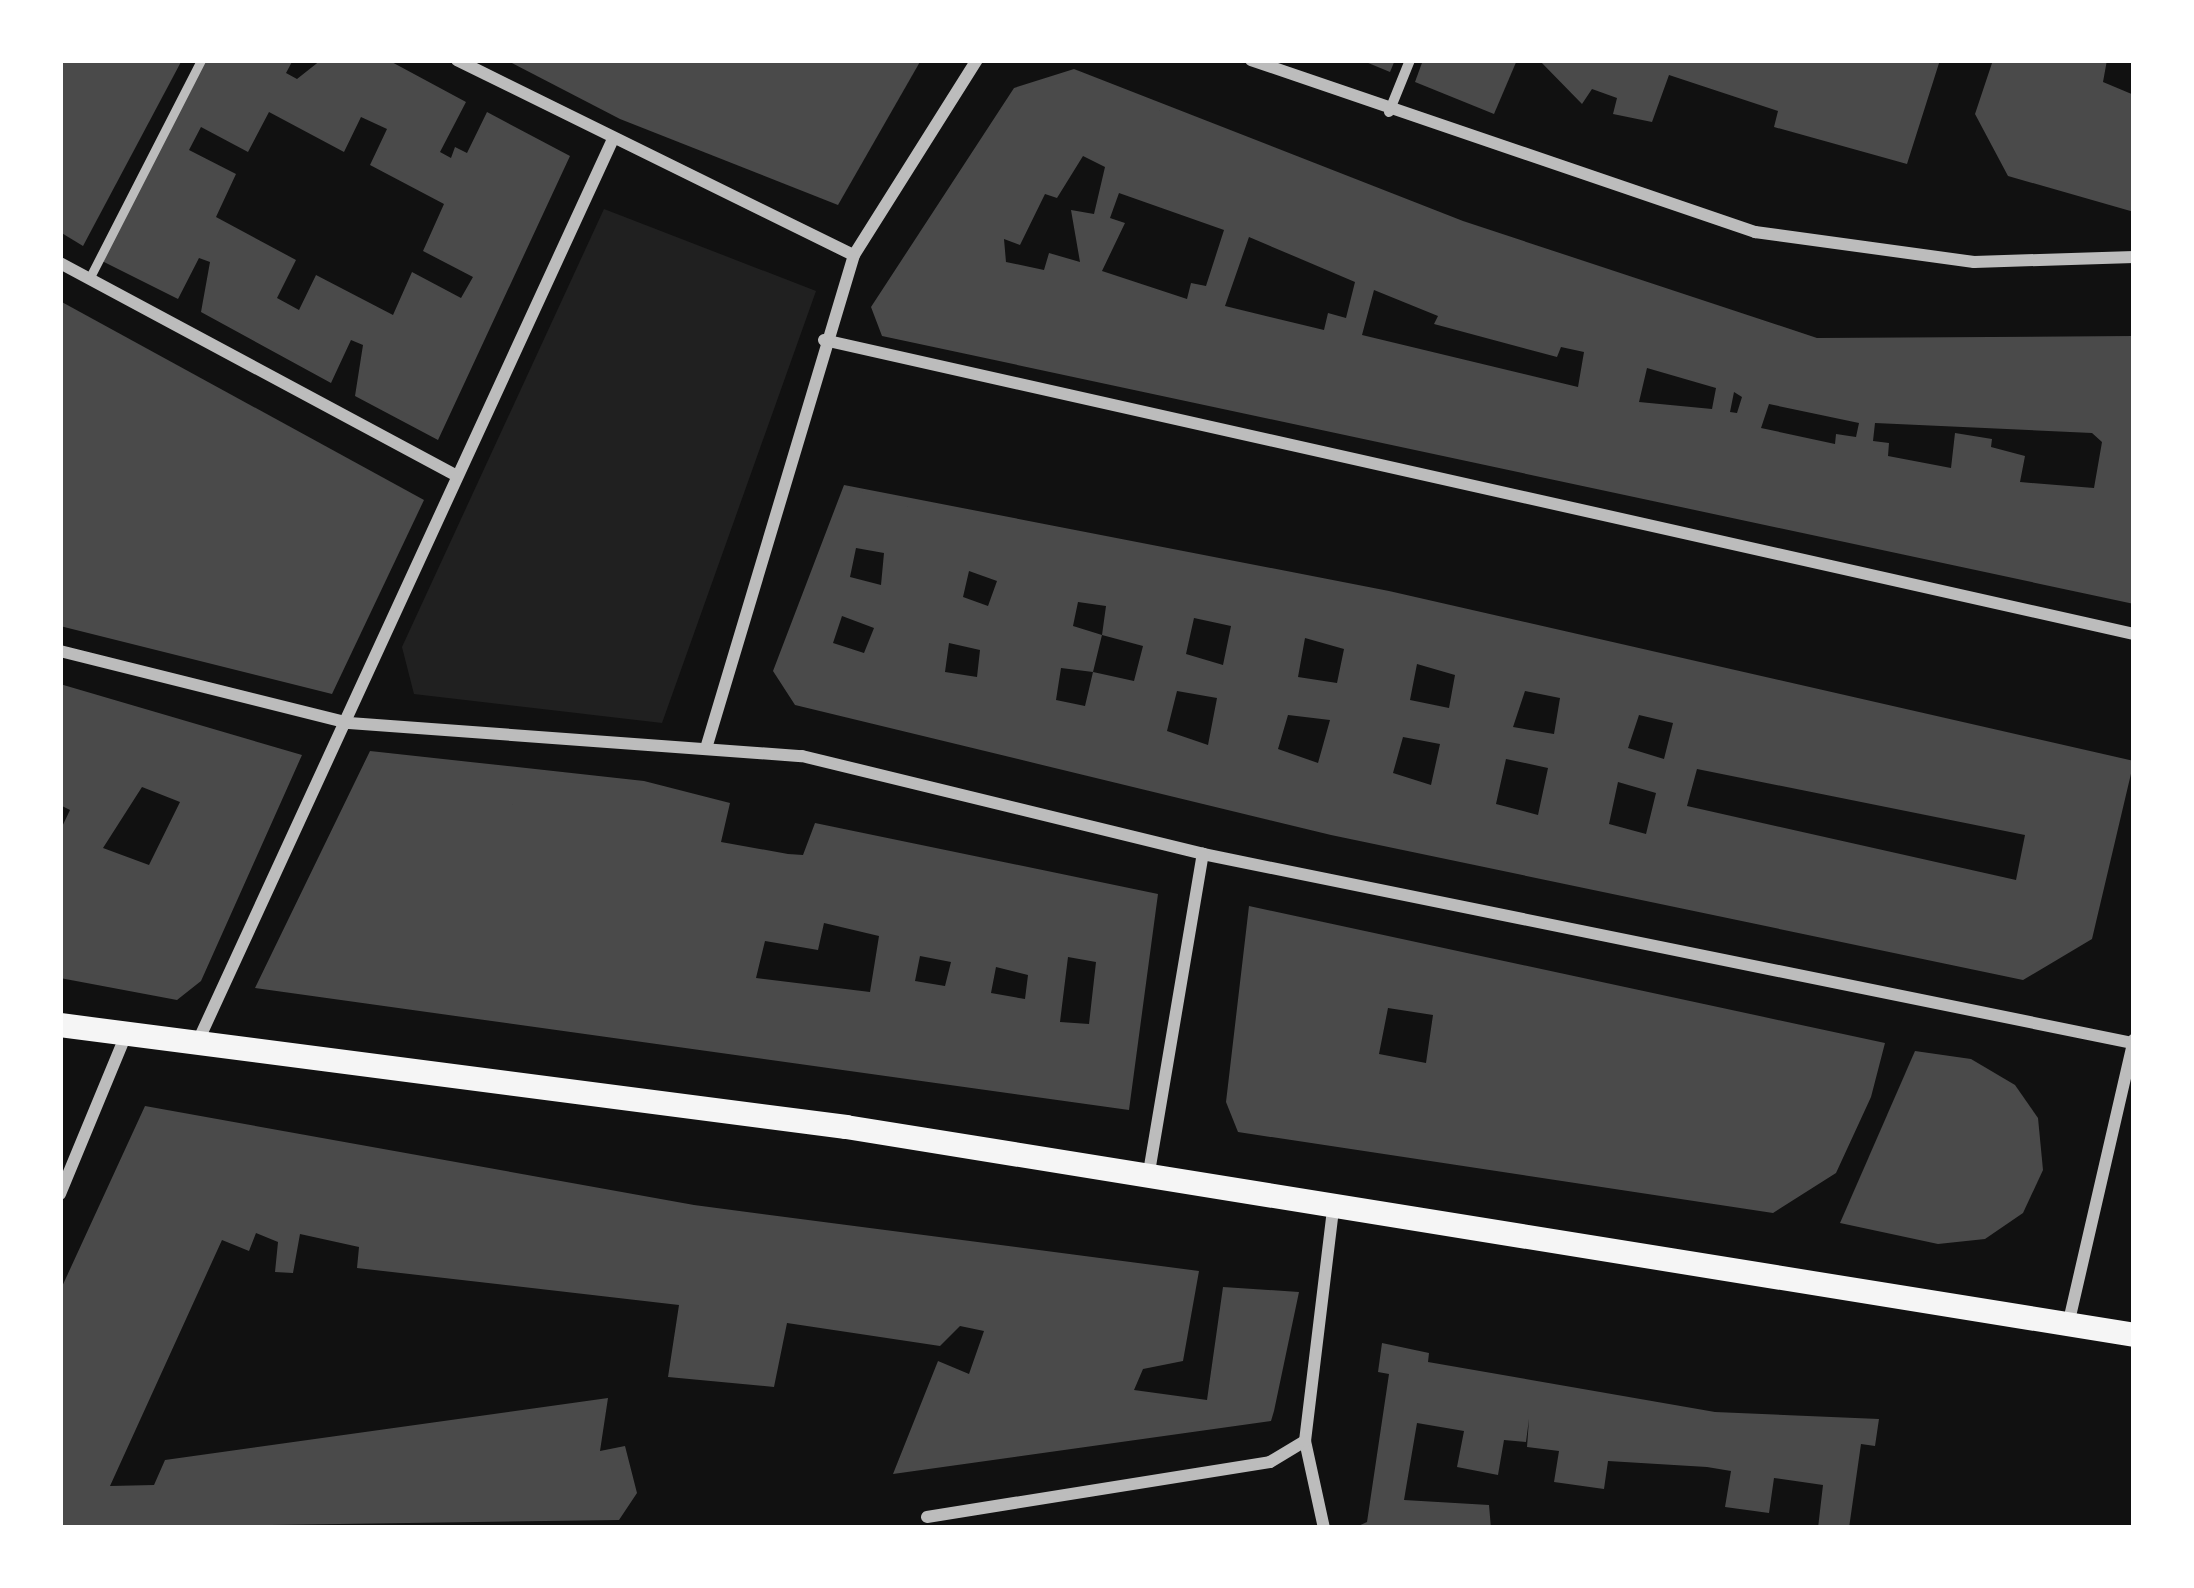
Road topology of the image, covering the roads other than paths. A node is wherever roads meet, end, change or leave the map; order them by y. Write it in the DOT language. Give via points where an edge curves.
graph roads {
  1 [pos="201,60"];
  2 [pos="458,60"];
  3 [pos="977,60"];
  4 [pos="1410,60"];
  5 [pos="1254,61"];
  6 [pos="1389,112"];
  7 [pos="612,141"];
  8 [pos="854,255"];
  9 [pos="2134,257"];
  10 [pos="60,263"];
  11 [pos="89,279"];
  12 [pos="824,340"];
  13 [pos="456,475"];
  14 [pos="2134,634"];
  15 [pos="60,651"];
  16 [pos="349,722"];
  17 [pos="707,745"];
  18 [pos="1204,854"];
  19 [pos="60,1025"];
  20 [pos="129,1029"];
  21 [pos="200,1039"];
  22 [pos="2134,1041"];
  23 [pos="1148,1179"];
  24 [pos="60,1194"];
  25 [pos="1333,1209"];
  26 [pos="2068,1326"];
  27 [pos="2134,1335"];
  28 [pos="1306,1441"];
  29 [pos="927,1517"];
  30 [pos="1324,1528"];
  1 -- 11 [label="lane"];
  2 -- 7 [label="street"];
  3 -- 8 [label="street"];
  4 -- 6 [label="street"];
  5 -- 6 [label="street"];
  6 -- 9 [label="street" via="1755,232 1974,262"];
  7 -- 8 [label="street"];
  7 -- 13 [label="street"];
  8 -- 12 [label="street"];
  10 -- 11 [label="street"];
  11 -- 13 [label="street"];
  12 -- 14 [label="street"];
  12 -- 17 [label="street"];
  13 -- 16 [label="street"];
  15 -- 16 [label="street"];
  16 -- 17 [label="street"];
  16 -- 21 [label="street"];
  17 -- 18 [label="street" via="802,756"];
  18 -- 22 [label="street"];
  18 -- 23 [label="street"];
  19 -- 20 [label="main road"];
  20 -- 21 [label="main road"];
  20 -- 24 [label="street"];
  21 -- 23 [label="main road"];
  22 -- 26 [label="street"];
  23 -- 25 [label="main road"];
  25 -- 26 [label="main road"];
  25 -- 28 [label="street"];
  26 -- 27 [label="main road"];
  28 -- 29 [label="street" via="1270,1462"];
  28 -- 30 [label="street"];
}
